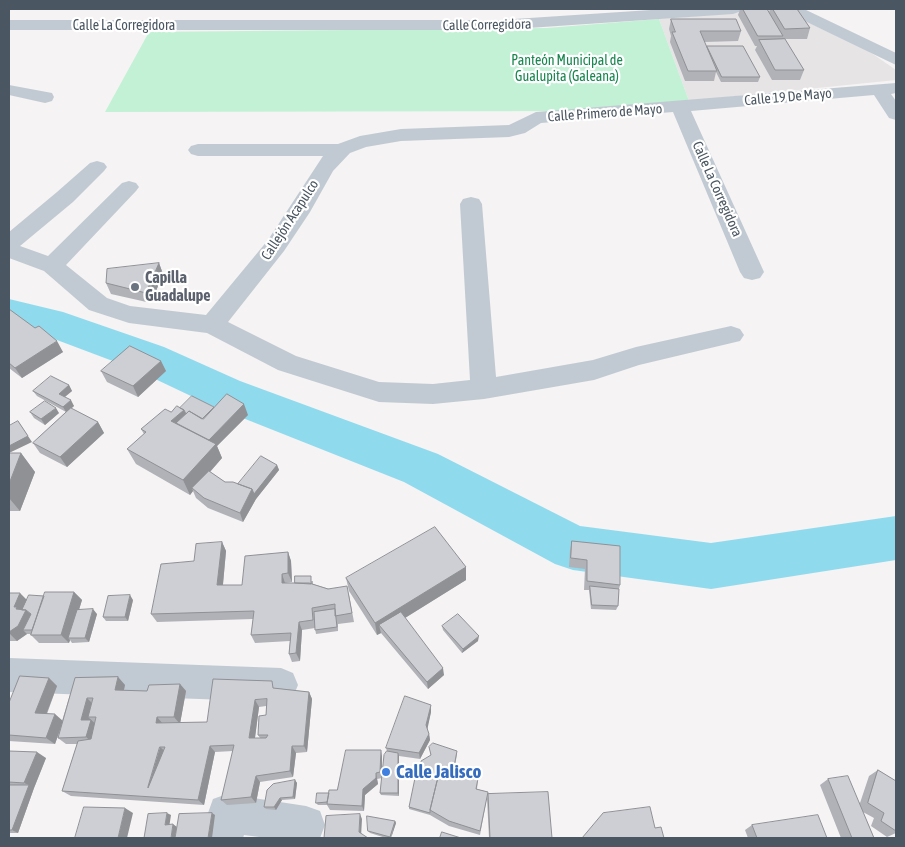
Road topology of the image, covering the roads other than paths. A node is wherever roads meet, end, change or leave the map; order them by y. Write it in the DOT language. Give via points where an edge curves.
graph roads {
  1 [pos="247,9"];
  2 [pos="342,9"];
  3 [pos="442,9"];
  4 [pos="733,9"];
  5 [pos="792,9"];
  6 [pos="540,16"];
  7 [pos="9,24"];
  8 [pos="445,25"];
  9 [pos="240,26"];
  10 [pos="338,26"];
  11 [pos="896,60"];
  12 [pos="888,88"];
  13 [pos="9,90"];
  14 [pos="45,97"];
  15 [pos="680,107"];
  16 [pos="896,114"];
  17 [pos="198,150"];
  18 [pos="341,150"];
  19 [pos="97,167"];
  20 [pos="129,187"];
  21 [pos="471,204"];
  22 [pos="9,243"];
  23 [pos="9,250"];
  24 [pos="52,266"];
  25 [pos="752,272"];
  26 [pos="212,325"];
  27 [pos="731,335"];
  28 [pos="484,389"];
  29 [pos="9,674"];
  30 [pos="281,685"];
  31 [pos="306,825"];
  32 [pos="224,838"];
  1 -- 9 [label="street"];
  2 -- 10 [label="street"];
  3 -- 8 [label="street"];
  4 -- 6 [label="street, Calle Corregidora"];
  5 -- 11 [label="street"];
  6 -- 8 [label="street, Calle Corregidora"];
  7 -- 9 [label="street, Calle La Corregidora"];
  8 -- 10 [label="street, Calle Corregidora"];
  9 -- 10 [label="street, Calle Corregidora"];
  12 -- 15 [label="street, Calle 19 De Mayo"];
  12 -- 16 [label="street"];
  13 -- 14 [label="street"];
  15 -- 18 [label="street, Calle Primero de Mayo" via="536,118 509,131 382,137"];
  15 -- 25 [label="street, Calle La Corregidora"];
  17 -- 18 [label="street"];
  18 -- 26 [label="street, Callejón Acapulco" via="318,176 278,244"];
  19 -- 22 [label="street"];
  20 -- 24 [label="street"];
  21 -- 28 [label="street"];
  23 -- 24 [label="street"];
  24 -- 26 [label="street" via="98,304 129,314"];
  26 -- 28 [label="street" via="287,363 379,392 433,394"];
  27 -- 28 [label="street" via="636,356 584,372"];
  29 -- 30 [label="street"];
  31 -- 32 [label="street" via="227,813"];
}
